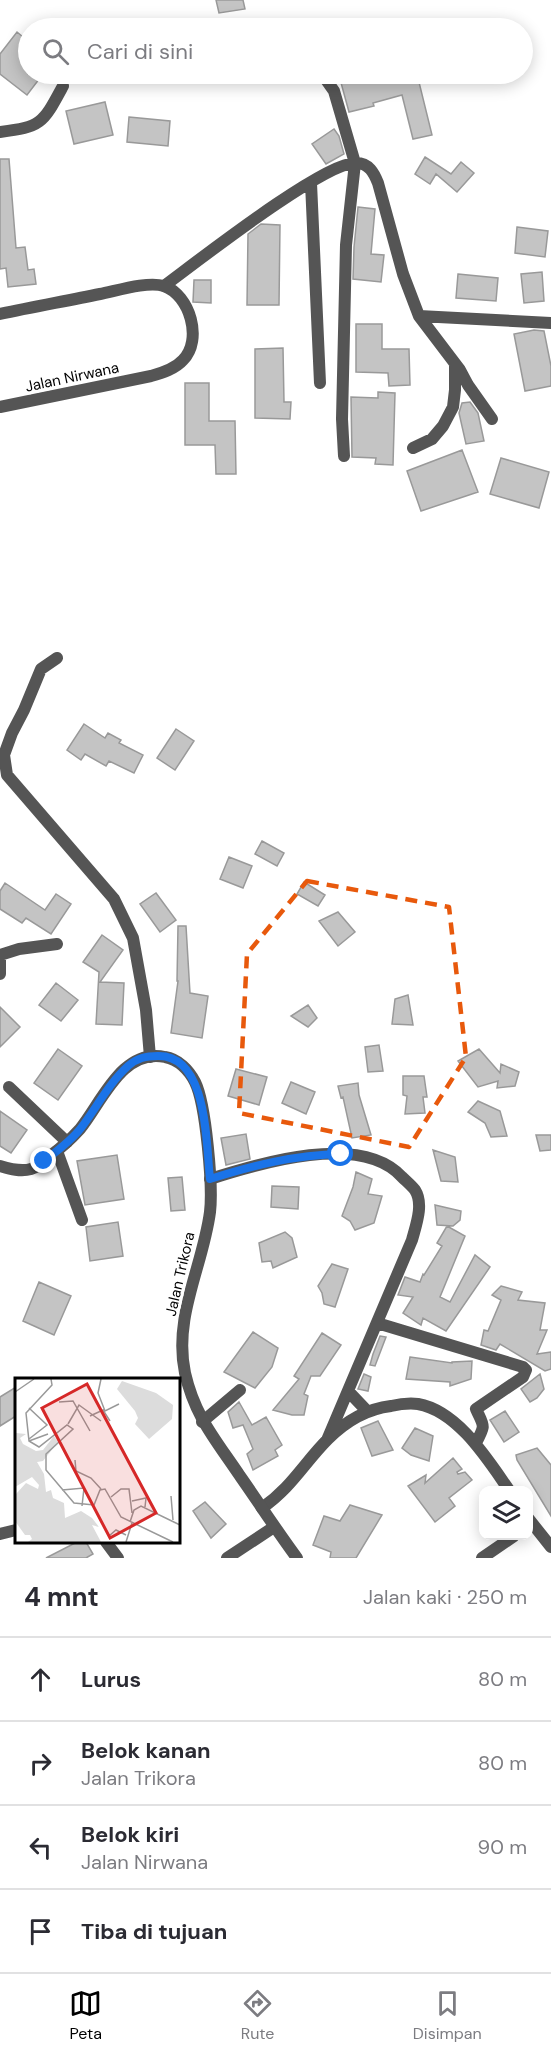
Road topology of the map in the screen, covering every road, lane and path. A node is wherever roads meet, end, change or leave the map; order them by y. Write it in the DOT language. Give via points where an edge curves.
graph roads {
  1 [pos="329,84"];
  2 [pos="63,86"];
  3 [pos="0,132"];
  4 [pos="355,163"];
  5 [pos="311,183"];
  6 [pos="164,286"];
  7 [pos="0,314"];
  8 [pos="419,316"];
  9 [pos="551,323"];
  10 [pos="454,365"];
  11 [pos="320,382"];
  12 [pos="0,407"];
  13 [pos="492,419"];
  14 [pos="413,448"];
  15 [pos="344,456"];
  16 [pos="57,658"];
  17 [pos="57,944"];
  18 [pos="0,957"];
  19 [pos="0,974"];
  20 [pos="156,1056"];
  21 [pos="9,1087"];
  22 [pos="67,1142"];
  23 [pos="57,1151"];
  24 [pos="1,1168"];
  25 [pos="210,1179"];
  26 [pos="82,1220"];
  27 [pos="378,1323"];
  28 [pos="240,1390"];
  29 [pos="348,1391"];
  30 [pos="367,1411"];
  31 [pos="202,1422"];
  32 [pos="327,1440"];
  33 [pos="476,1443"];
  34 [pos="506,1486"];
  35 [pos="262,1508"];
  36 [pos="533,1525"];
  37 [pos="274,1527"];
  38 [pos="15,1530"];
  39 [pos="0,1534"];
  40 [pos="508,1540"];
  41 [pos="107,1543"];
  42 [pos="551,1546"];
  43 [pos="118,1558"];
  44 [pos="227,1558"];
  45 [pos="297,1558"];
  46 [pos="482,1558"];
  1 -- 4 [label="street"];
  2 -- 3 [label="street" via="43,120 24,129"];
  4 -- 5 [label="street"];
  4 -- 8 [label="street" via="372,171 378,183 402,274"];
  4 -- 15 [label="street" via="346,245"];
  5 -- 6 [label="street"];
  5 -- 11 [label="street"];
  6 -- 7 [label="street" via="137,287"];
  6 -- 12 [label="street, Jalan Nirwana" via="180,298 191,319 193,342 183,361 150,376"];
  8 -- 9 [label="street"];
  8 -- 10 [label="street"];
  10 -- 13 [label="street"];
  10 -- 14 [label="street" via="453,407 432,439"];
  16 -- 20 [label="street" via="41,669 12,733 4,766 7,775 114,899 133,938"];
  17 -- 18 [label="street" via="19,949"];
  18 -- 19 [label="street"];
  20 -- 22 [label="street" via="127,1067"];
  20 -- 25 [label="street, Jalan Trikora" via="178,1062 196,1083"];
  21 -- 22 [label="street"];
  22 -- 23 [label="street"];
  23 -- 24 [label="street" via="30,1170"];
  23 -- 26 [label="street"];
  25 -- 27 [label="street" via="309,1155 361,1157 385,1164 398,1173 415,1191 418,1211 412,1240"];
  25 -- 31 [label="street, Jalan Trikora" via="210,1214 182,1336 185,1373"];
  27 -- 29 [label="street"];
  27 -- 33 [label="street" via="524,1367 523,1377 476,1409 483,1421"];
  28 -- 31 [label="street"];
  29 -- 30 [label="street"];
  29 -- 32 [label="street"];
  30 -- 32 [label="street"];
  30 -- 33 [label="street" via="419,1404 447,1418"];
  31 -- 35 [label="street, Jalan Trikora"];
  32 -- 35 [label="street" via="292,1482"];
  33 -- 34 [label="street"];
  35 -- 37 [label="street, Jalan Trikora"];
  36 -- 42 [label="street"];
  37 -- 44 [label="street"];
  37 -- 45 [label="street, Jalan Trikora"];
  38 -- 39 [label="street"];
  40 -- 46 [label="street"];
  41 -- 43 [label="street"];
}
